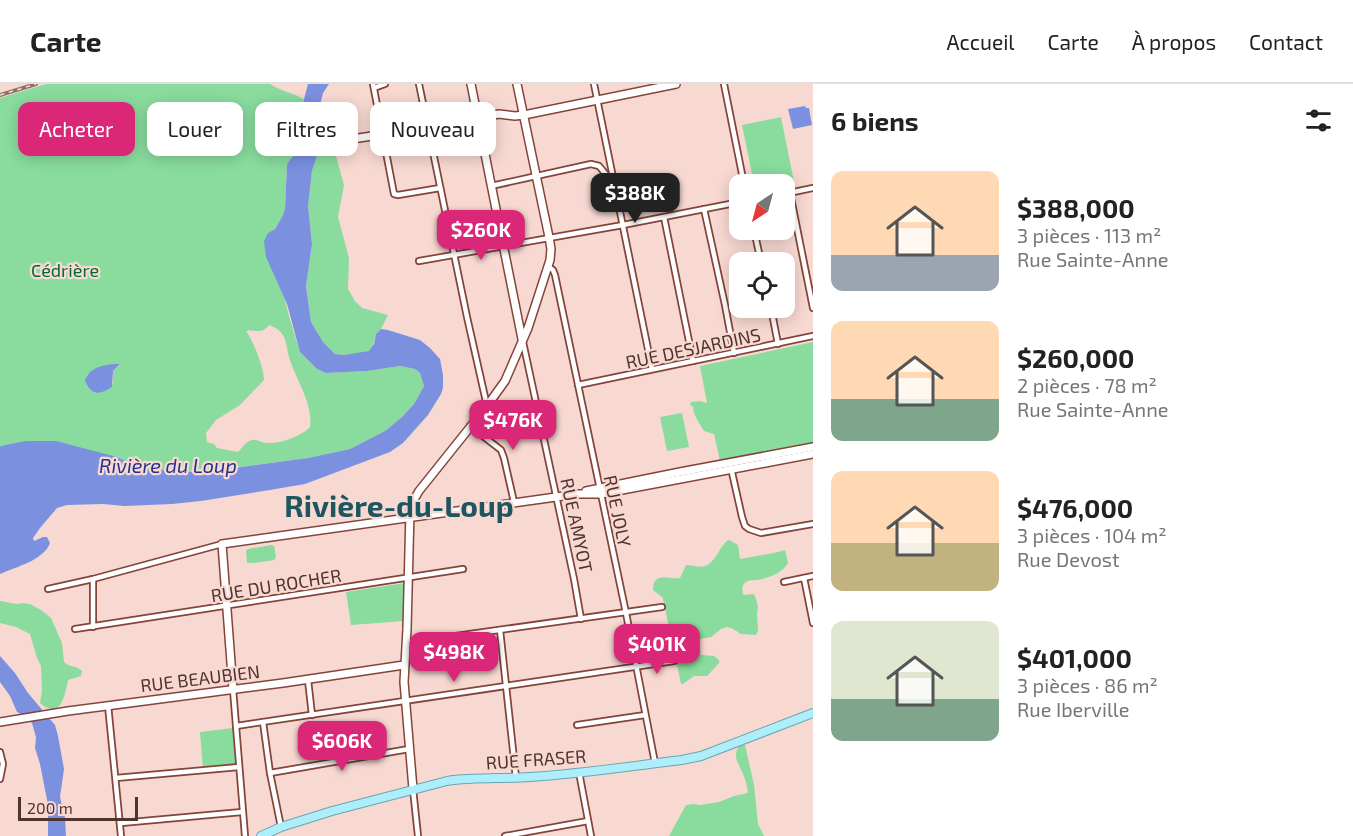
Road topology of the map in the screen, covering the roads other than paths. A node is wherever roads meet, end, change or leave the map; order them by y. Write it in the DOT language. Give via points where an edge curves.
graph roads {
  1 [pos="385,84"];
  2 [pos="419,84"];
  3 [pos="471,84"];
  4 [pos="517,84"];
  5 [pos="594,84"];
  6 [pos="676,84"];
  7 [pos="724,84"];
  8 [pos="374,86"];
  9 [pos="598,100"];
  10 [pos="377,102"];
  11 [pos="423,102"];
  12 [pos="475,102"];
  13 [pos="496,115"];
  14 [pos="524,115"];
  15 [pos="387,156"];
  16 [pos="434,156"];
  17 [pos="486,156"];
  18 [pos="742,174"];
  19 [pos="536,176"];
  20 [pos="614,184"];
  21 [pos="491,186"];
  22 [pos="440,188"];
  23 [pos="813,188"];
  24 [pos="795,191"];
  25 [pos="729,204"];
  26 [pos="704,209"];
  27 [pos="664,217"];
  28 [pos="623,225"];
  29 [pos="795,228"];
  30 [pos="549,237"];
  31 [pos="504,245"];
  32 [pos="454,254"];
  33 [pos="419,261"];
  34 [pos="549,267"];
  35 [pos="813,308"];
  36 [pos="517,310"];
  37 [pos="533,314"];
  38 [pos="773,318"];
  39 [pos="813,336"];
  40 [pos="523,342"];
  41 [pos="778,344"];
  42 [pos="734,353"];
  43 [pos="693,361"];
  44 [pos="652,369"];
  45 [pos="578,385"];
  46 [pos="487,406"];
  47 [pos="470,426"];
  48 [pos="813,447"];
  49 [pos="813,454"];
  50 [pos="731,466"];
  51 [pos="600,491"];
  52 [pos="556,496"];
  53 [pos="514,502"];
  54 [pos="410,518"];
  55 [pos="813,524"];
  56 [pos="222,544"];
  57 [pos="464,569"];
  58 [pos="813,576"];
  59 [pos="408,578"];
  60 [pos="804,578"];
  61 [pos="93,579"];
  62 [pos="784,582"];
  63 [pos="48,589"];
  64 [pos="226,606"];
  65 [pos="662,607"];
  66 [pos="626,613"];
  67 [pos="581,619"];
  68 [pos="813,623"];
  69 [pos="93,627"];
  70 [pos="75,629"];
  71 [pos="500,630"];
  72 [pos="406,643"];
  73 [pos="674,661"];
  74 [pos="404,665"];
  75 [pos="636,668"];
  76 [pos="308,680"];
  77 [pos="507,686"];
  78 [pos="233,689"];
  79 [pos="405,702"];
  80 [pos="108,705"];
  81 [pos="813,713"];
  82 [pos="312,715"];
  83 [pos="645,715"];
  84 [pos="0,722"];
  85 [pos="263,722"];
  86 [pos="577,724"];
  87 [pos="236,726"];
  88 [pos="409,750"];
  89 [pos="0,752"];
  90 [pos="656,763"];
  91 [pos="239,767"];
  92 [pos="579,772"];
  93 [pos="270,773"];
  94 [pos="116,778"];
  95 [pos="516,778"];
  96 [pos="0,779"];
  97 [pos="413,789"];
  98 [pos="242,812"];
  99 [pos="588,821"];
  100 [pos="121,824"];
  101 [pos="281,827"];
  102 [pos="264,834"];
  103 [pos="122,836"];
  104 [pos="245,836"];
  105 [pos="255,836"];
  106 [pos="418,836"];
  107 [pos="504,836"];
  108 [pos="591,836"];
  1 -- 8 [label="street"];
  2 -- 11 [label="street"];
  3 -- 12 [label="main road, RUE AMYOT"];
  4 -- 14 [label="main road"];
  5 -- 9 [label="street"];
  6 -- 9 [label="main road"];
  7 -- 18 [label="street"];
  8 -- 10 [label="street"];
  9 -- 14 [label="main road"];
  9 -- 20 [label="street"];
  13 -- 14 [label="main road"];
  14 -- 19 [label="main road"];
  15 -- 22 [label="street" via="395,195"];
  16 -- 22 [label="street"];
  17 -- 21 [label="main road, RUE AMYOT"];
  19 -- 20 [label="street" via="594,164"];
  19 -- 21 [label="street"];
  19 -- 30 [label="main road"];
  20 -- 28 [label="street"];
  21 -- 31 [label="main road, RUE AMYOT"];
  22 -- 32 [label="street"];
  23 -- 24 [label="street"];
  25 -- 26 [label="street"];
  26 -- 27 [label="street"];
  26 -- 42 [label="street"];
  27 -- 28 [label="street"];
  27 -- 43 [label="street"];
  28 -- 30 [label="street"];
  28 -- 44 [label="street"];
  29 -- 35 [label="street"];
  30 -- 31 [label="street"];
  30 -- 34 [label="main road"];
  31 -- 32 [label="street"];
  31 -- 36 [label="main road, RUE AMYOT"];
  32 -- 33 [label="street"];
  32 -- 46 [label="street"];
  34 -- 37 [label="main road"];
  34 -- 45 [label="street, RUE JOLY" via="558,285"];
  36 -- 37 [label="main road" via="525,316"];
  36 -- 40 [label="main road, RUE AMYOT"];
  37 -- 40 [label="main road"];
  38 -- 41 [label="street"];
  39 -- 41 [label="street, RUE DESJARDINS"];
  40 -- 46 [label="main road" via="505,381"];
  40 -- 52 [label="street, RUE AMYOT"];
  41 -- 42 [label="street, RUE DESJARDINS"];
  42 -- 43 [label="street, RUE DESJARDINS"];
  43 -- 44 [label="street, RUE DESJARDINS"];
  44 -- 45 [label="street, RUE DESJARDINS"];
  45 -- 51 [label="street, RUE JOLY"];
  46 -- 47 [label="main road"];
  47 -- 53 [label="street" via="501,450"];
  47 -- 54 [label="main road" via="419,491"];
  48 -- 50 [label="main road"];
  49 -- 50 [label="main road"];
  50 -- 51 [label="main road"];
  50 -- 55 [label="street" via="743,522 748,528 764,533"];
  51 -- 52 [label="main road"];
  51 -- 66 [label="street, RUE JOLY"];
  52 -- 53 [label="main road"];
  52 -- 67 [label="street, RUE AMYOT"];
  53 -- 54 [label="main road"];
  54 -- 56 [label="main road"];
  54 -- 59 [label="main road"];
  56 -- 61 [label="street"];
  56 -- 64 [label="main road"];
  57 -- 59 [label="street, RUE DU ROCHER"];
  58 -- 60 [label="street"];
  59 -- 64 [label="street, RUE DU ROCHER"];
  59 -- 72 [label="main road"];
  60 -- 62 [label="street"];
  60 -- 68 [label="street"];
  61 -- 63 [label="street"];
  61 -- 69 [label="street"];
  64 -- 69 [label="street, RUE DU ROCHER"];
  64 -- 78 [label="main road"];
  65 -- 66 [label="street"];
  66 -- 67 [label="street"];
  66 -- 75 [label="street, RUE JOLY"];
  67 -- 71 [label="street"];
  69 -- 70 [label="street, RUE DU ROCHER"];
  71 -- 72 [label="street"];
  71 -- 77 [label="street"];
  72 -- 74 [label="main road"];
  73 -- 75 [label="street"];
  74 -- 76 [label="main road, RUE BEAUBIEN"];
  74 -- 79 [label="main road"];
  75 -- 77 [label="street"];
  75 -- 83 [label="street, RUE JOLY"];
  76 -- 78 [label="main road, RUE BEAUBIEN"];
  76 -- 82 [label="street"];
  77 -- 79 [label="street"];
  77 -- 95 [label="street"];
  78 -- 80 [label="main road, RUE BEAUBIEN"];
  78 -- 87 [label="street"];
  79 -- 82 [label="street"];
  79 -- 88 [label="main road"];
  80 -- 84 [label="main road, RUE BEAUBIEN"];
  80 -- 94 [label="street"];
  81 -- 90 [label="main road, RUE FRASER" via="700,757"];
  82 -- 85 [label="street"];
  83 -- 86 [label="street"];
  83 -- 90 [label="street, RUE JOLY"];
  85 -- 87 [label="street"];
  85 -- 93 [label="street"];
  87 -- 91 [label="street"];
  88 -- 93 [label="street"];
  88 -- 97 [label="main road"];
  89 -- 96 [label="street"];
  90 -- 92 [label="main road, RUE FRASER"];
  91 -- 94 [label="street"];
  91 -- 98 [label="street"];
  92 -- 95 [label="main road, RUE FRASER"];
  92 -- 99 [label="street"];
  93 -- 101 [label="street"];
  94 -- 100 [label="street"];
  95 -- 97 [label="main road, RUE FRASER" via="465,778"];
  97 -- 101 [label="main road, RUE FRASER"];
  97 -- 106 [label="street"];
  98 -- 100 [label="street"];
  98 -- 104 [label="street"];
  99 -- 107 [label="street"];
  99 -- 108 [label="street"];
  100 -- 103 [label="street"];
  101 -- 102 [label="main road, RUE FRASER"];
  102 -- 105 [label="main road, RUE FRASER"];
}
